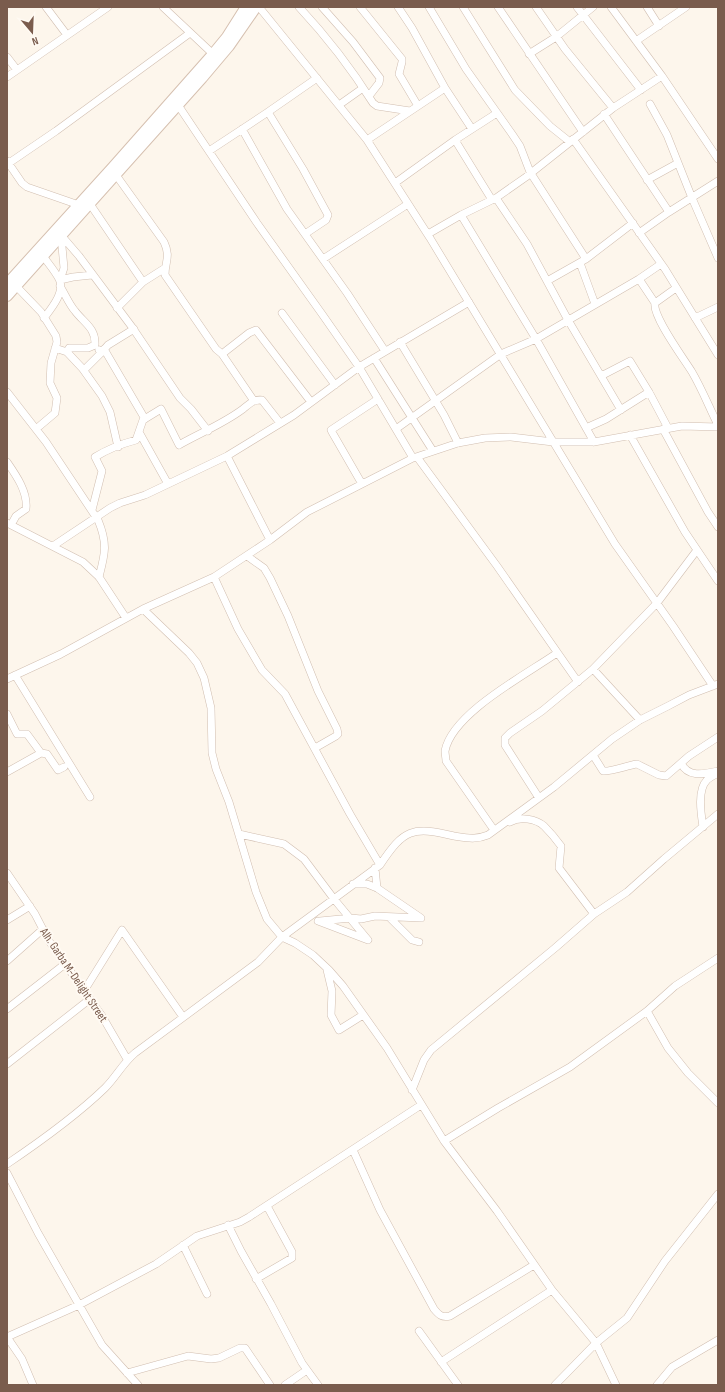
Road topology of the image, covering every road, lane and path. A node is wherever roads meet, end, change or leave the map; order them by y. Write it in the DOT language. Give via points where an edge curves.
graph roads {
  1 [pos="46,7"];
  2 [pos="108,7"];
  3 [pos="163,7"];
  4 [pos="246,7"];
  5 [pos="257,7"];
  6 [pos="300,7"];
  7 [pos="322,7"];
  8 [pos="360,7"];
  9 [pos="398,7"];
  10 [pos="430,7"];
  11 [pos="463,7"];
  12 [pos="498,7"];
  13 [pos="536,7"];
  14 [pos="578,7"];
  15 [pos="594,7"];
  16 [pos="611,7"];
  17 [pos="647,7"];
  18 [pos="684,8"];
  19 [pos="584,14"];
  20 [pos="659,26"];
  21 [pos="190,33"];
  22 [pos="67,35"];
  23 [pos="556,37"];
  24 [pos="636,41"];
  25 [pos="213,54"];
  26 [pos="529,54"];
  27 [pos="7,57"];
  28 [pos="17,70"];
  29 [pos="662,76"];
  30 [pos="7,77"];
  31 [pos="317,78"];
  32 [pos="363,88"];
  33 [pos="445,88"];
  34 [pos="641,90"];
  35 [pos="369,96"];
  36 [pos="650,104"];
  37 [pos="178,105"];
  38 [pos="340,105"];
  39 [pos="418,106"];
  40 [pos="613,108"];
  41 [pos="410,111"];
  42 [pos="268,112"];
  43 [pos="497,113"];
  44 [pos="604,114"];
  45 [pos="242,129"];
  46 [pos="472,129"];
  47 [pos="583,132"];
  48 [pos="367,140"];
  49 [pos="455,140"];
  50 [pos="572,141"];
  51 [pos="208,151"];
  52 [pos="718,158"];
  53 [pos="8,162"];
  54 [pos="678,163"];
  55 [pos="530,172"];
  56 [pos="116,175"];
  57 [pos="647,180"];
  58 [pos="718,181"];
  59 [pos="395,183"];
  60 [pos="692,198"];
  61 [pos="494,199"];
  62 [pos="90,204"];
  63 [pos="408,204"];
  64 [pos="79,205"];
  65 [pos="669,212"];
  66 [pos="462,215"];
  67 [pos="633,224"];
  68 [pos="639,233"];
  69 [pos="305,234"];
  70 [pos="428,234"];
  71 [pos="61,235"];
  72 [pos="44,256"];
  73 [pos="718,258"];
  74 [pos="323,259"];
  75 [pos="583,261"];
  76 [pos="661,264"];
  77 [pos="165,268"];
  78 [pos="92,275"];
  79 [pos="639,279"];
  80 [pos="547,281"];
  81 [pos="143,282"];
  82 [pos="60,283"];
  83 [pos="12,285"];
  84 [pos="676,288"];
  85 [pos="7,296"];
  86 [pos="469,302"];
  87 [pos="655,303"];
  88 [pos="595,304"];
  89 [pos="718,307"];
  90 [pos="118,308"];
  91 [pos="282,313"];
  92 [pos="44,318"];
  93 [pos="695,318"];
  94 [pos="568,320"];
  95 [pos="134,329"];
  96 [pos="536,339"];
  97 [pos="400,342"];
  98 [pos="95,345"];
  99 [pos="55,348"];
  100 [pos="103,351"];
  101 [pos="385,351"];
  102 [pos="67,352"];
  103 [pos="222,354"];
  104 [pos="501,354"];
  105 [pos="718,355"];
  106 [pos="374,358"];
  107 [pos="359,368"];
  108 [pos="84,370"];
  109 [pos="601,376"];
  110 [pos="335,385"];
  111 [pos="7,392"];
  112 [pos="649,392"];
  113 [pos="378,399"];
  114 [pos="254,401"];
  115 [pos="435,401"];
  116 [pos="311,402"];
  117 [pos="621,410"];
  118 [pos="412,418"];
  119 [pos="145,419"];
  120 [pos="280,423"];
  121 [pos="718,426"];
  122 [pos="586,428"];
  123 [pos="36,429"];
  124 [pos="396,429"];
  125 [pos="665,429"];
  126 [pos="208,431"];
  127 [pos="139,432"];
  128 [pos="630,435"];
  129 [pos="553,442"];
  130 [pos="594,442"];
  131 [pos="458,443"];
  132 [pos="118,447"];
  133 [pos="433,452"];
  134 [pos="227,456"];
  135 [pos="415,458"];
  136 [pos="7,462"];
  137 [pos="168,484"];
  138 [pos="362,484"];
  139 [pos="92,510"];
  140 [pos="96,518"];
  141 [pos="9,524"];
  142 [pos="718,527"];
  143 [pos="270,540"];
  144 [pos="53,546"];
  145 [pos="697,550"];
  146 [pos="247,556"];
  147 [pos="99,577"];
  148 [pos="214,577"];
  149 [pos="718,581"];
  150 [pos="656,603"];
  151 [pos="143,609"];
  152 [pos="126,618"];
  153 [pos="557,653"];
  154 [pos="593,669"];
  155 [pos="15,675"];
  156 [pos="7,679"];
  157 [pos="578,682"];
  158 [pos="715,685"];
  159 [pos="7,714"];
  160 [pos="640,720"];
  161 [pos="718,737"];
  162 [pos="315,748"];
  163 [pos="41,753"];
  164 [pos="593,755"];
  165 [pos="681,763"];
  166 [pos="64,767"];
  167 [pos="7,772"];
  168 [pos="718,772"];
  169 [pos="90,797"];
  170 [pos="539,798"];
  171 [pos="718,814"];
  172 [pos="703,827"];
  173 [pos="494,830"];
  174 [pos="239,834"];
  175 [pos="377,866"];
  176 [pos="8,877"];
  177 [pos="353,884"];
  178 [pos="377,888"];
  179 [pos="334,899"];
  180 [pos="30,906"];
  181 [pos="594,914"];
  182 [pos="349,918"];
  183 [pos="390,918"];
  184 [pos="7,920"];
  185 [pos="304,921"];
  186 [pos="318,921"];
  187 [pos="43,929"];
  188 [pos="282,938"];
  189 [pos="419,942"];
  190 [pos="718,958"];
  191 [pos="7,961"];
  192 [pos="64,964"];
  193 [pos="327,968"];
  194 [pos="84,991"];
  195 [pos="90,999"];
  196 [pos="7,1010"];
  197 [pos="647,1011"];
  198 [pos="363,1015"];
  199 [pos="183,1017"];
  200 [pos="127,1059"];
  201 [pos="7,1064"];
  202 [pos="412,1090"];
  203 [pos="718,1103"];
  204 [pos="421,1105"];
  205 [pos="444,1141"];
  206 [pos="353,1150"];
  207 [pos="7,1164"];
  208 [pos="7,1173"];
  209 [pos="718,1194"];
  210 [pos="267,1206"];
  211 [pos="228,1225"];
  212 [pos="183,1245"];
  213 [pos="534,1265"];
  214 [pos="256,1279"];
  215 [pos="552,1290"];
  216 [pos="207,1294"];
  217 [pos="79,1305"];
  218 [pos="419,1331"];
  219 [pos="7,1337"];
  220 [pos="718,1340"];
  221 [pos="596,1343"];
  222 [pos="441,1362"];
  223 [pos="307,1370"];
  224 [pos="127,1373"];
  225 [pos="33,1385"];
  226 [pos="138,1385"];
  227 [pos="270,1385"];
  228 [pos="285,1385"];
  229 [pos="318,1385"];
  230 [pos="458,1385"];
  231 [pos="554,1385"];
  232 [pos="616,1385"];
  233 [pos="657,1385"];
  1 -- 22 [label="street"];
  2 -- 22 [label="street"];
  3 -- 21 [label="street"];
  4 -- 25 [label="main road"];
  5 -- 31 [label="street"];
  5 -- 37 [label="main road" via="229,46"];
  6 -- 32 [label="street" via="324,33"];
  7 -- 35 [label="street" via="380,78"];
  8 -- 39 [label="street" via="402,59 399,74"];
  9 -- 33 [label="street"];
  10 -- 43 [label="street" via="466,69"];
  11 -- 50 [label="street" via="515,90 550,126"];
  12 -- 26 [label="street"];
  13 -- 23 [label="street"];
  14 -- 19 [label="street"];
  15 -- 19 [label="street"];
  16 -- 24 [label="street"];
  17 -- 20 [label="street"];
  18 -- 20 [label="street"];
  19 -- 23 [label="street"];
  19 -- 34 [label="street"];
  20 -- 24 [label="street"];
  21 -- 25 [label="street"];
  21 -- 53 [label="street" via="56,131"];
  22 -- 28 [label="street"];
  23 -- 26 [label="street"];
  23 -- 40 [label="street"];
  24 -- 29 [label="street"];
  25 -- 64 [label="main road"];
  26 -- 47 [label="street"];
  27 -- 28 [label="street"];
  28 -- 30 [label="street"];
  29 -- 34 [label="street"];
  29 -- 52 [label="street"];
  31 -- 38 [label="street"];
  31 -- 42 [label="street"];
  32 -- 35 [label="street"];
  32 -- 38 [label="street"];
  33 -- 39 [label="street"];
  33 -- 46 [label="street"];
  34 -- 40 [label="street"];
  35 -- 41 [label="street" via="377,106"];
  36 -- 54 [label="street" via="667,135"];
  37 -- 51 [label="street"];
  37 -- 56 [label="main road"];
  38 -- 48 [label="street"];
  39 -- 41 [label="street"];
  40 -- 44 [label="street"];
  41 -- 48 [label="street"];
  42 -- 45 [label="street"];
  42 -- 69 [label="street" via="328,215 326,220"];
  43 -- 46 [label="street"];
  43 -- 55 [label="street" via="516,140"];
  44 -- 47 [label="street"];
  44 -- 57 [label="street"];
  45 -- 51 [label="street"];
  45 -- 69 [label="street" via="287,209"];
  46 -- 49 [label="street"];
  47 -- 50 [label="street"];
  48 -- 59 [label="street"];
  49 -- 59 [label="street"];
  49 -- 61 [label="street"];
  50 -- 55 [label="street"];
  50 -- 67 [label="street"];
  51 -- 107 [label="street"];
  53 -- 64 [label="street" via="27,187"];
  54 -- 57 [label="street"];
  54 -- 60 [label="street"];
  55 -- 61 [label="street"];
  55 -- 75 [label="street"];
  56 -- 62 [label="main road"];
  56 -- 77 [label="street" via="168,248"];
  57 -- 65 [label="street"];
  58 -- 60 [label="street"];
  59 -- 63 [label="street"];
  60 -- 65 [label="street"];
  60 -- 73 [label="street"];
  61 -- 66 [label="street"];
  61 -- 80 [label="street" via="527,244"];
  62 -- 71 [label="main road"];
  62 -- 81 [label="street"];
  63 -- 70 [label="street"];
  63 -- 74 [label="street"];
  64 -- 83 [label="main road" via="37,250"];
  65 -- 68 [label="street"];
  66 -- 70 [label="street"];
  66 -- 96 [label="street"];
  67 -- 68 [label="street"];
  67 -- 75 [label="street"];
  68 -- 76 [label="street"];
  69 -- 74 [label="street"];
  70 -- 86 [label="street"];
  71 -- 72 [label="main road"];
  71 -- 78 [label="street"];
  71 -- 82 [label="street" via="64,268"];
  72 -- 82 [label="street"];
  72 -- 83 [label="main road"];
  74 -- 101 [label="street"];
  75 -- 80 [label="street"];
  75 -- 88 [label="street"];
  76 -- 79 [label="street"];
  76 -- 84 [label="street"];
  77 -- 81 [label="street"];
  77 -- 103 [label="street" via="165,275 172,287"];
  78 -- 82 [label="street" via="73,277"];
  78 -- 90 [label="street"];
  79 -- 87 [label="street"];
  79 -- 88 [label="street"];
  80 -- 94 [label="street"];
  81 -- 90 [label="street"];
  82 -- 92 [label="street" via="54,304"];
  82 -- 98 [label="street" via="75,310 96,337"];
  83 -- 85 [label="main road"];
  83 -- 92 [label="street"];
  84 -- 87 [label="street"];
  84 -- 93 [label="street"];
  86 -- 97 [label="street"];
  86 -- 104 [label="street"];
  87 -- 121 [label="street" via="658,318 692,373"];
  88 -- 94 [label="street"];
  89 -- 93 [label="street"];
  90 -- 95 [label="street"];
  91 -- 110 [label="street"];
  92 -- 99 [label="street" via="56,336"];
  93 -- 105 [label="street"];
  94 -- 96 [label="street"];
  94 -- 109 [label="street"];
  95 -- 100 [label="street"];
  95 -- 126 [label="street" via="180,398"];
  96 -- 104 [label="street"];
  96 -- 122 [label="street"];
  97 -- 101 [label="street"];
  97 -- 115 [label="street"];
  98 -- 100 [label="street"];
  98 -- 102 [label="street" via="88,348 69,348"];
  99 -- 102 [label="street"];
  99 -- 123 [label="street" via="50,383 57,398 55,413"];
  100 -- 108 [label="street"];
  100 -- 119 [label="street"];
  101 -- 106 [label="street"];
  102 -- 108 [label="street"];
  103 -- 114 [label="street"];
  103 -- 116 [label="street" via="256,330"];
  104 -- 115 [label="street"];
  104 -- 129 [label="street"];
  106 -- 107 [label="street"];
  106 -- 118 [label="street"];
  107 -- 110 [label="street"];
  107 -- 113 [label="street"];
  108 -- 132 [label="street" via="110,412"];
  109 -- 112 [label="street" via="630,361"];
  109 -- 117 [label="street"];
  110 -- 116 [label="street"];
  111 -- 123 [label="street"];
  112 -- 117 [label="street"];
  112 -- 125 [label="street"];
  113 -- 124 [label="street"];
  113 -- 138 [label="street" via="331,430"];
  114 -- 120 [label="street" via="262,400"];
  114 -- 126 [label="street"];
  115 -- 118 [label="street"];
  115 -- 131 [label="street"];
  116 -- 120 [label="street"];
  117 -- 122 [label="street"];
  118 -- 124 [label="street"];
  118 -- 133 [label="street"];
  119 -- 126 [label="street" via="161,409 178,445"];
  119 -- 127 [label="street"];
  120 -- 134 [label="street"];
  121 -- 125 [label="street" via="682,426"];
  122 -- 130 [label="street"];
  123 -- 139 [label="street"];
  124 -- 135 [label="street"];
  125 -- 128 [label="street"];
  125 -- 142 [label="street"];
  127 -- 132 [label="street" via="136,440"];
  127 -- 137 [label="street"];
  128 -- 130 [label="street"];
  128 -- 145 [label="street"];
  129 -- 130 [label="street"];
  129 -- 131 [label="street" via="511,437"];
  129 -- 150 [label="street" via="615,544"];
  131 -- 133 [label="street"];
  132 -- 139 [label="street" via="109,448 95,457 102,471"];
  133 -- 135 [label="street"];
  134 -- 137 [label="street"];
  134 -- 143 [label="street"];
  135 -- 138 [label="street"];
  135 -- 153 [label="street" via="497,566"];
  136 -- 141 [label="street" via="25,494 27,505 26,509"];
  137 -- 140 [label="street" via="120,503"];
  138 -- 143 [label="street" via="307,512"];
  139 -- 140 [label="street"];
  140 -- 144 [label="street"];
  140 -- 147 [label="street" via="103,532 105,545"];
  141 -- 144 [label="street"];
  143 -- 146 [label="street"];
  144 -- 147 [label="street" via="83,562"];
  145 -- 149 [label="street"];
  145 -- 150 [label="street"];
  146 -- 148 [label="street"];
  146 -- 162 [label="street" via="264,568 270,578 337,729 336,736"];
  147 -- 152 [label="street"];
  148 -- 151 [label="street"];
  148 -- 162 [label="street" via="238,629 262,670 285,694"];
  150 -- 154 [label="street"];
  150 -- 158 [label="street"];
  151 -- 152 [label="street"];
  151 -- 174 [label="street" via="189,653 204,678 211,708 212,753"];
  152 -- 155 [label="street" via="61,654"];
  153 -- 157 [label="street"];
  153 -- 173 [label="street" via="493,695 461,723 445,752 446,761"];
  154 -- 157 [label="street"];
  154 -- 160 [label="street"];
  155 -- 156 [label="street"];
  155 -- 169 [label="street"];
  157 -- 170 [label="street" via="505,738 505,745"];
  158 -- 160 [label="street"];
  159 -- 163 [label="street" via="17,734 26,734"];
  160 -- 164 [label="street"];
  161 -- 165 [label="street"];
  162 -- 175 [label="street"];
  163 -- 166 [label="street" via="47,754 58,770"];
  163 -- 167 [label="street"];
  164 -- 165 [label="street" via="603,771 608,772 637,764 666,776"];
  164 -- 170 [label="street"];
  165 -- 168 [label="street" via="684,770 692,774"];
  168 -- 172 [label="street" via="706,780 701,794 700,811"];
  170 -- 173 [label="street"];
  171 -- 172 [label="street"];
  172 -- 181 [label="street" via="627,892"];
  173 -- 175 [label="street" via="480,838 468,839 440,832 412,832 403,836"];
  173 -- 181 [label="street" via="515,819 526,819 543,825 561,846 560,868"];
  174 -- 179 [label="street" via="284,844 304,859"];
  174 -- 188 [label="street" via="264,912"];
  175 -- 177 [label="street"];
  175 -- 178 [label="street"];
  176 -- 180 [label="street, Alh. Garba M-Delight Street"];
  177 -- 178 [label="street" via="367,884"];
  177 -- 179 [label="street"];
  178 -- 183 [label="street" via="421,918"];
  179 -- 182 [label="street"];
  179 -- 185 [label="street"];
  180 -- 184 [label="street"];
  180 -- 187 [label="street, Alh. Garba M-Delight Street"];
  181 -- 202 [label="street" via="431,1050 424,1060"];
  182 -- 183 [label="street"];
  182 -- 186 [label="street"];
  182 -- 186 [label="street" via="368,940"];
  183 -- 189 [label="street" via="412,940"];
  185 -- 186 [label="street"];
  185 -- 188 [label="street"];
  187 -- 191 [label="street"];
  187 -- 192 [label="street, Alh. Garba M-Delight Street"];
  188 -- 193 [label="street" via="313,955"];
  188 -- 199 [label="street" via="258,962"];
  190 -- 197 [label="street" via="675,986"];
  192 -- 194 [label="street, Alh. Garba M-Delight Street"];
  192 -- 196 [label="street"];
  193 -- 198 [label="street"];
  193 -- 198 [label="street" via="332,991 331,1015 339,1030"];
  194 -- 195 [label="street, Alh. Garba M-Delight Street"];
  194 -- 199 [label="street" via="122,930"];
  195 -- 200 [label="street, Alh. Garba M-Delight Street"];
  195 -- 201 [label="street"];
  197 -- 203 [label="street" via="678,1061"];
  197 -- 205 [label="street" via="570,1067"];
  198 -- 202 [label="street" via="387,1048"];
  199 -- 200 [label="street"];
  200 -- 207 [label="street" via="106,1088 58,1128"];
  202 -- 204 [label="street"];
  204 -- 205 [label="street"];
  204 -- 206 [label="street"];
  205 -- 213 [label="street"];
  206 -- 210 [label="street"];
  206 -- 213 [label="street" via="380,1210 439,1315 450,1316"];
  208 -- 217 [label="street"];
  209 -- 221 [label="street" via="665,1261 627,1318"];
  210 -- 211 [label="street" via="240,1222"];
  210 -- 214 [label="street" via="292,1252 292,1258"];
  211 -- 212 [label="street" via="197,1236"];
  211 -- 214 [label="street"];
  212 -- 216 [label="street"];
  212 -- 217 [label="street" via="156,1264"];
  213 -- 215 [label="street"];
  214 -- 223 [label="street"];
  215 -- 221 [label="street"];
  215 -- 222 [label="street"];
  217 -- 219 [label="street"];
  217 -- 224 [label="street" via="102,1345"];
  218 -- 222 [label="street"];
  219 -- 225 [label="street" via="22,1359"];
  220 -- 233 [label="street" via="672,1367"];
  221 -- 231 [label="street"];
  221 -- 232 [label="street"];
  222 -- 230 [label="street"];
  223 -- 228 [label="street"];
  223 -- 229 [label="street"];
  224 -- 226 [label="street"];
  224 -- 227 [label="street" via="188,1356 219,1358 245,1348"];
}
